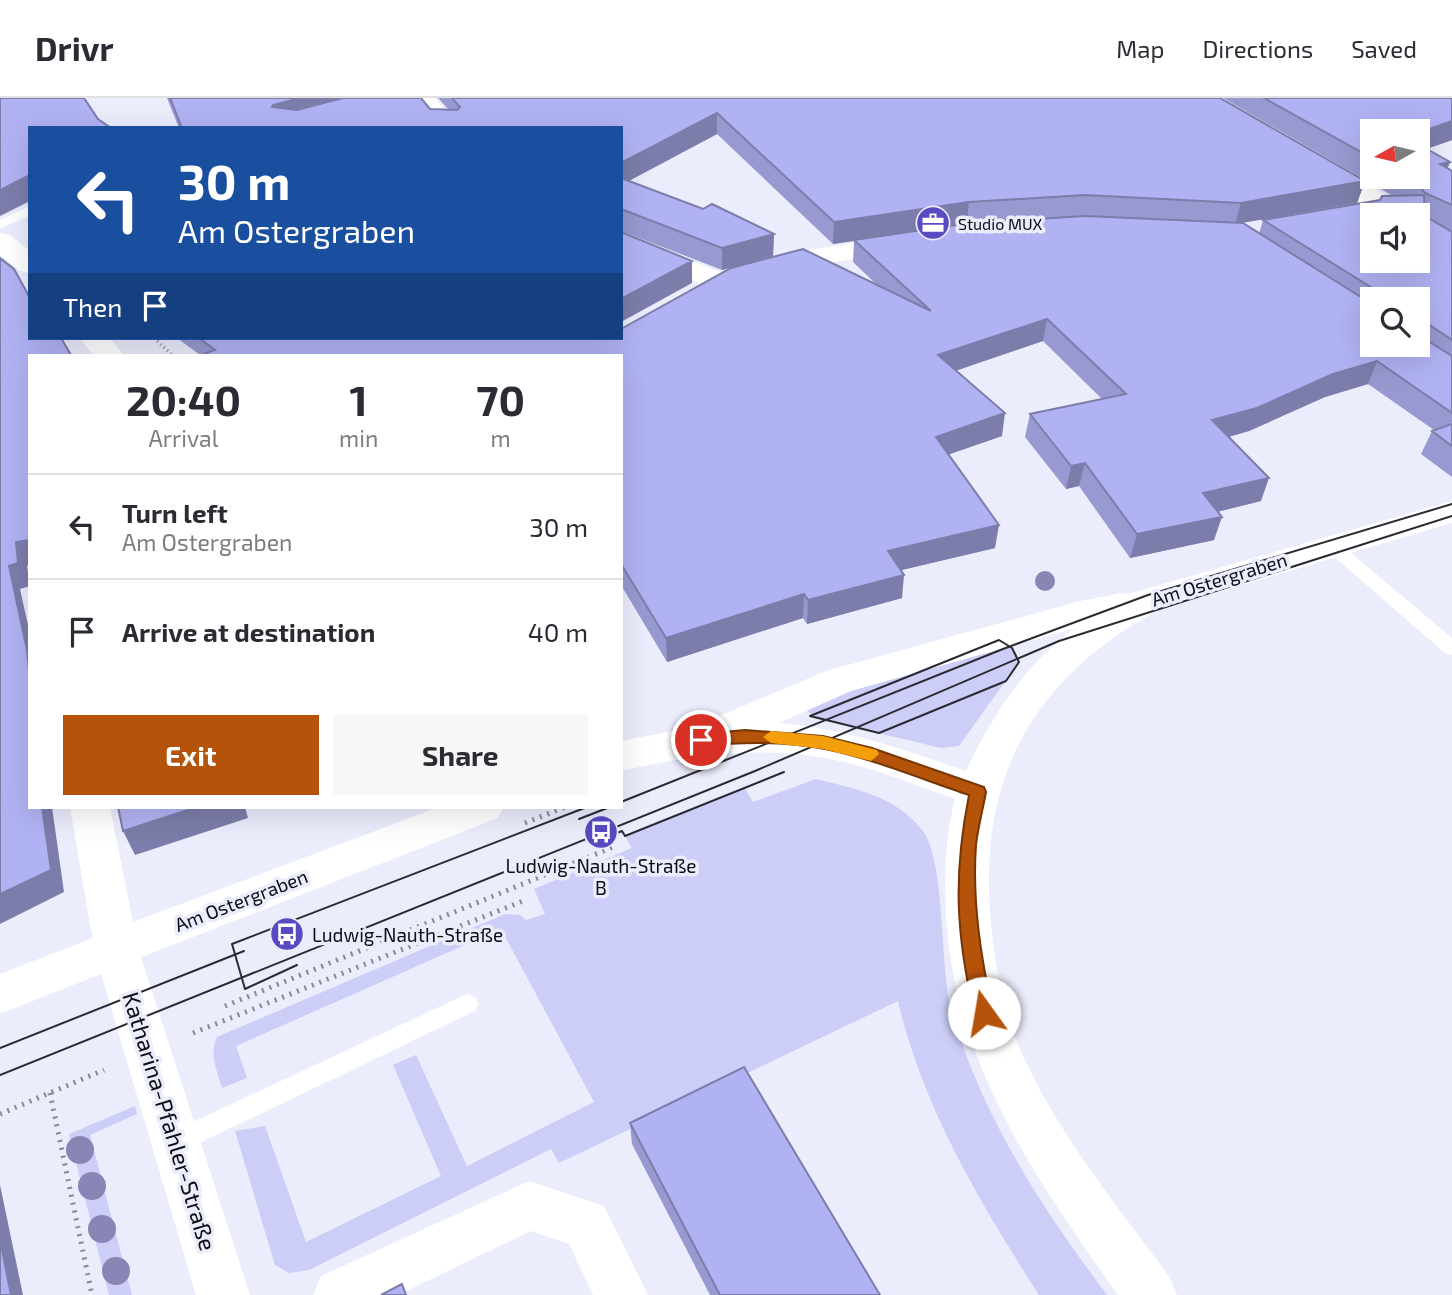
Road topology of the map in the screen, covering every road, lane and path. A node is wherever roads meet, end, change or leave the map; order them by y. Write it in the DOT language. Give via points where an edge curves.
graph roads {
  1 [pos="422,98"];
  2 [pos="446,126"];
  3 [pos="1295,153"];
  4 [pos="1381,203"];
  5 [pos="28,211"];
  6 [pos="1360,214"];
  7 [pos="1351,215"];
  8 [pos="0,225"];
  9 [pos="928,240"];
  10 [pos="0,241"];
  11 [pos="623,241"];
  12 [pos="28,263"];
  13 [pos="720,282"];
  14 [pos="687,300"];
  15 [pos="97,340"];
  16 [pos="156,340"];
  17 [pos="107,354"];
  18 [pos="171,354"];
  19 [pos="1452,512"];
  20 [pos="1331,545"];
  21 [pos="1145,601"];
  22 [pos="1452,648"];
  23 [pos="701,740"];
  24 [pos="623,756"];
  25 [pos="978,792"];
  26 [pos="90,809"];
  27 [pos="478,809"];
  28 [pos="613,847"];
  29 [pos="523,901"];
  30 [pos="116,948"];
  31 [pos="0,994"];
  32 [pos="467,1004"];
  33 [pos="225,1006"];
  34 [pos="190,1035"];
  35 [pos="110,1067"];
  36 [pos="50,1093"];
  37 [pos="0,1114"];
  38 [pos="176,1142"];
  39 [pos="92,1295"];
  40 [pos="223,1295"];
  41 [pos="340,1295"];
  42 [pos="621,1295"];
  43 [pos="1150,1295"];
  1 -- 2 [label="street"];
  3 -- 4 [label="street"];
  5 -- 8 [label="lane"];
  6 -- 7 [label="street"];
  9 -- 13 [label="street" via="803,260"];
  10 -- 12 [label="street"];
  11 -- 13 [label="street"];
  13 -- 14 [label="street"];
  15 -- 17 [label="street"];
  16 -- 18 [label="path"];
  19 -- 20 [label="street, Am Ostergraben"];
  20 -- 21 [label="street, Am Ostergraben"];
  20 -- 22 [label="lane"];
  21 -- 23 [label="street" via="1080,614 839,681"];
  21 -- 25 [label="street, Am Ostergraben" via="1070,650 1053,668 1001,737"];
  23 -- 24 [label="street"];
  23 -- 25 [label="street" via="745,736 823,743"];
  25 -- 43 [label="street, Am Ostergraben" via="968,844 967,906 971,958 984,1013 1005,1071 1052,1159"];
  26 -- 30 [label="street"];
  27 -- 30 [label="street, Am Ostergraben"];
  28 -- 33 [label="path"];
  29 -- 34 [label="path"];
  30 -- 31 [label="street, Am Ostergraben"];
  30 -- 38 [label="street, Katharina-Pfahler-Straße"];
  32 -- 38 [label="lane"];
  35 -- 36 [label="path"];
  36 -- 37 [label="path"];
  36 -- 39 [label="path"];
  38 -- 40 [label="street, Katharina-Pfahler-Straße"];
  41 -- 42 [label="street" via="529,1206 586,1224"];
}
